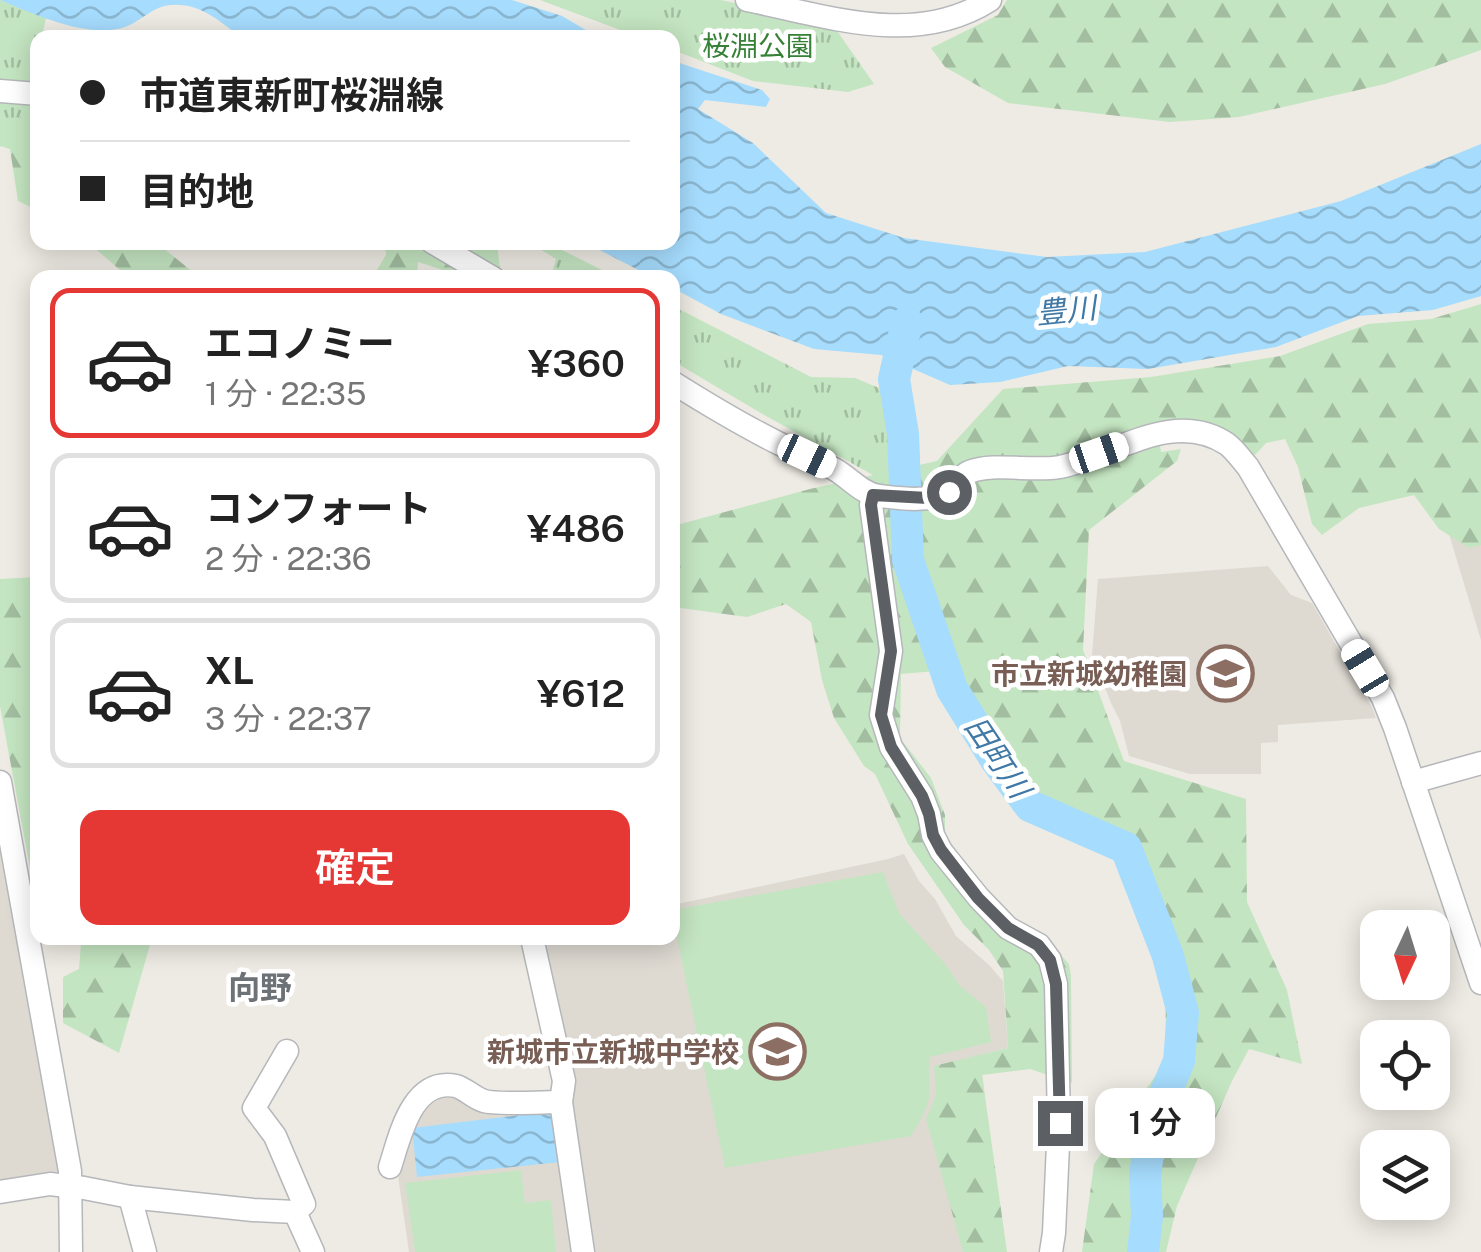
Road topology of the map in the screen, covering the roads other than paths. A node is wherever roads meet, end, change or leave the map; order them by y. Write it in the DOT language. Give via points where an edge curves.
graph roads {
  1 [pos="747,0"];
  2 [pos="990,0"];
  3 [pos="0,91"];
  4 [pos="30,93"];
  5 [pos="440,250"];
  6 [pos="460,269"];
  7 [pos="680,387"];
  8 [pos="895,497"];
  9 [pos="1481,763"];
  10 [pos="0,782"];
  11 [pos="1412,782"];
  12 [pos="534,945"];
  13 [pos="1479,972"];
  14 [pos="287,1051"];
  15 [pos="561,1102"];
  16 [pos="390,1167"];
  17 [pos="70,1186"];
  18 [pos="0,1192"];
  19 [pos="130,1197"];
  20 [pos="296,1212"];
  21 [pos="70,1252"];
  22 [pos="145,1252"];
  23 [pos="314,1252"];
  24 [pos="583,1252"];
  25 [pos="1051,1252"];
  1 -- 2 [label="street" via="894,26 943,20"];
  3 -- 4 [label="street"];
  5 -- 6 [label="street"];
  7 -- 8 [label="street"];
  8 -- 11 [label="street" via="928,498 949,492 966,472 1063,466 1183,430 1230,446 1382,698"];
  8 -- 25 [label="street" via="871,505 891,651 881,715 891,747 922,796 941,850 1008,928 1038,945 1056,984 1060,1123"];
  9 -- 11 [label="street"];
  10 -- 17 [label="street"];
  11 -- 13 [label="street"];
  12 -- 15 [label="street" via="564,1081"];
  14 -- 20 [label="street" via="254,1108 275,1136 304,1204"];
  15 -- 16 [label="street" via="484,1101 457,1086 434,1087 405,1120"];
  15 -- 24 [label="street"];
  17 -- 18 [label="street"];
  17 -- 19 [label="street"];
  17 -- 21 [label="street"];
  19 -- 20 [label="street"];
  19 -- 22 [label="street"];
  20 -- 23 [label="street"];
}
